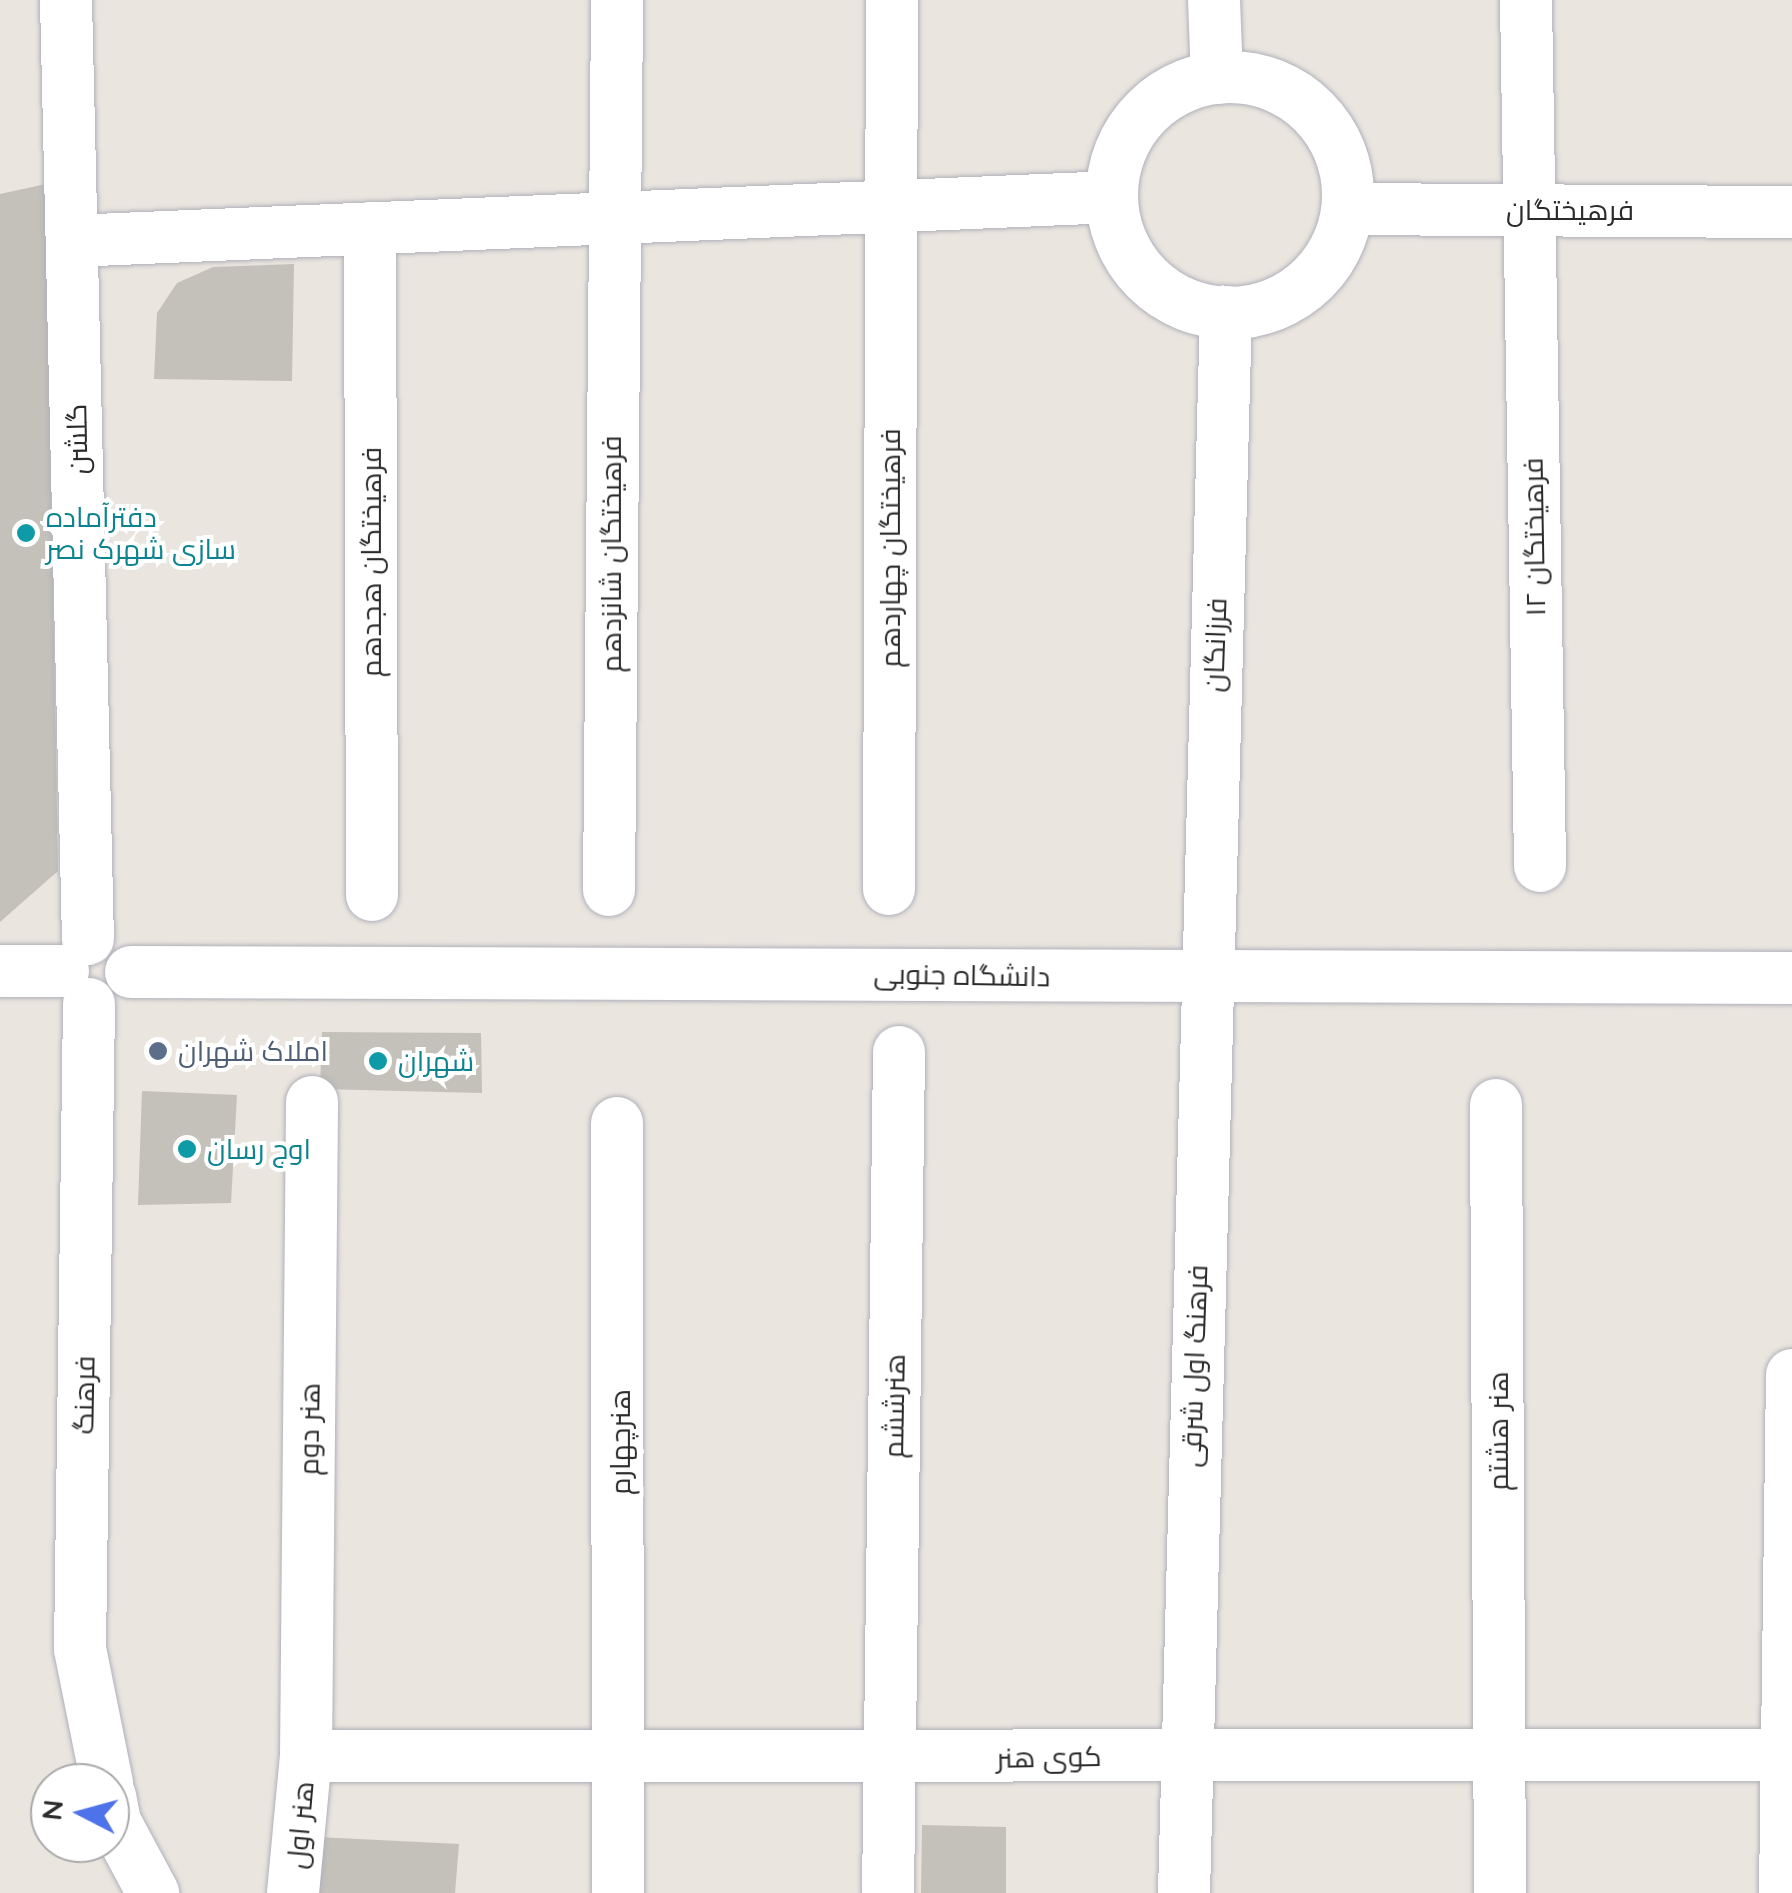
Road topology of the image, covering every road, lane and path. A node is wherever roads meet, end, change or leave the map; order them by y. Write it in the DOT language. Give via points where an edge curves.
graph roads {
  1 [pos="66,0"];
  2 [pos="617,0"];
  3 [pos="892,0"];
  4 [pos="1214,0"];
  5 [pos="1526,0"];
  6 [pos="1217,78"];
  7 [pos="1112,197"];
  8 [pos="891,206"];
  9 [pos="1348,209"];
  10 [pos="1529,209"];
  11 [pos="1792,212"];
  12 [pos="614,218"];
  13 [pos="370,228"];
  14 [pos="72,240"];
  15 [pos="1226,312"];
  16 [pos="1540,866"];
  17 [pos="889,889"];
  18 [pos="609,890"];
  19 [pos="372,895"];
  20 [pos="0,971"];
  21 [pos="80,971"];
  22 [pos="1205,978"];
  23 [pos="1792,978"];
  24 [pos="899,1052"];
  25 [pos="312,1102"];
  26 [pos="1496,1106"];
  27 [pos="617,1123"];
  28 [pos="1792,1375"];
  29 [pos="1184,1754"];
  30 [pos="306,1756"];
  31 [pos="1500,1756"];
  32 [pos="1788,1756"];
  33 [pos="623,1760"];
  34 [pos="888,1760"];
  35 [pos="104,1763"];
  36 [pos="130,1849"];
  37 [pos="153,1893"];
  38 [pos="294,1893"];
  39 [pos="618,1893"];
  40 [pos="888,1893"];
  41 [pos="1184,1893"];
  42 [pos="1500,1893"];
  43 [pos="1785,1893"];
  1 -- 14 [label="street, گلشن"];
  2 -- 12 [label="street, فرهیختگان شانزدهم"];
  3 -- 8 [label="street, فرهیختگان چهاردهم"];
  4 -- 6 [label="street"];
  5 -- 10 [label="street, فرهیختگان ۱۲"];
  6 -- 7 [label="street" via="1164,96 1136,123 1118,158"];
  6 -- 9 [label="street" via="1275,85 1308,105 1332,135 1346,171"];
  7 -- 8 [label="street"];
  7 -- 15 [label="street" via="1119,236 1139,270 1168,296"];
  8 -- 12 [label="street"];
  8 -- 17 [label="street, فرهیختگان چهاردهم"];
  9 -- 10 [label="street, فرهیختگان"];
  9 -- 15 [label="street" via="1337,246 1314,279 1282,302"];
  10 -- 11 [label="street, فرهیختگان"];
  10 -- 16 [label="street, فرهیختگان ۱۲"];
  12 -- 13 [label="street"];
  12 -- 18 [label="street, فرهیختگان شانزدهم"];
  13 -- 14 [label="street"];
  13 -- 19 [label="street, فرهیختگان هجدهم"];
  14 -- 21 [label="street, گلشن"];
  15 -- 22 [label="street, فرزانگان"];
  20 -- 21 [label="street"];
  21 -- 22 [label="street, دانشگاه جنوبی" via="113,941 131,972"];
  21 -- 35 [label="street, فرهنگ" via="80,1649"];
  22 -- 23 [label="street, دانشگاه جنوبی"];
  22 -- 29 [label="street, فرهنگ اول شرقی"];
  24 -- 34 [label="street, هنرششم"];
  25 -- 30 [label="street, هنر دوم"];
  26 -- 31 [label="street, هنر هشتم"];
  27 -- 33 [label="street, هنرچهارم"];
  28 -- 32 [label="street"];
  29 -- 31 [label="street, کوی هنر"];
  29 -- 34 [label="street, کوی هنر"];
  29 -- 41 [label="street, فرهنگ اول شرقی"];
  30 -- 33 [label="street, کوی هنر"];
  30 -- 38 [label="street, هنر اول"];
  31 -- 32 [label="street, کوی هنر"];
  31 -- 42 [label="street, هنر هشتم"];
  32 -- 43 [label="street"];
  33 -- 34 [label="street, کوی هنر"];
  33 -- 39 [label="street, هنرچهارم"];
  34 -- 40 [label="street, هنرششم"];
  36 -- 37 [label="street"];
}
